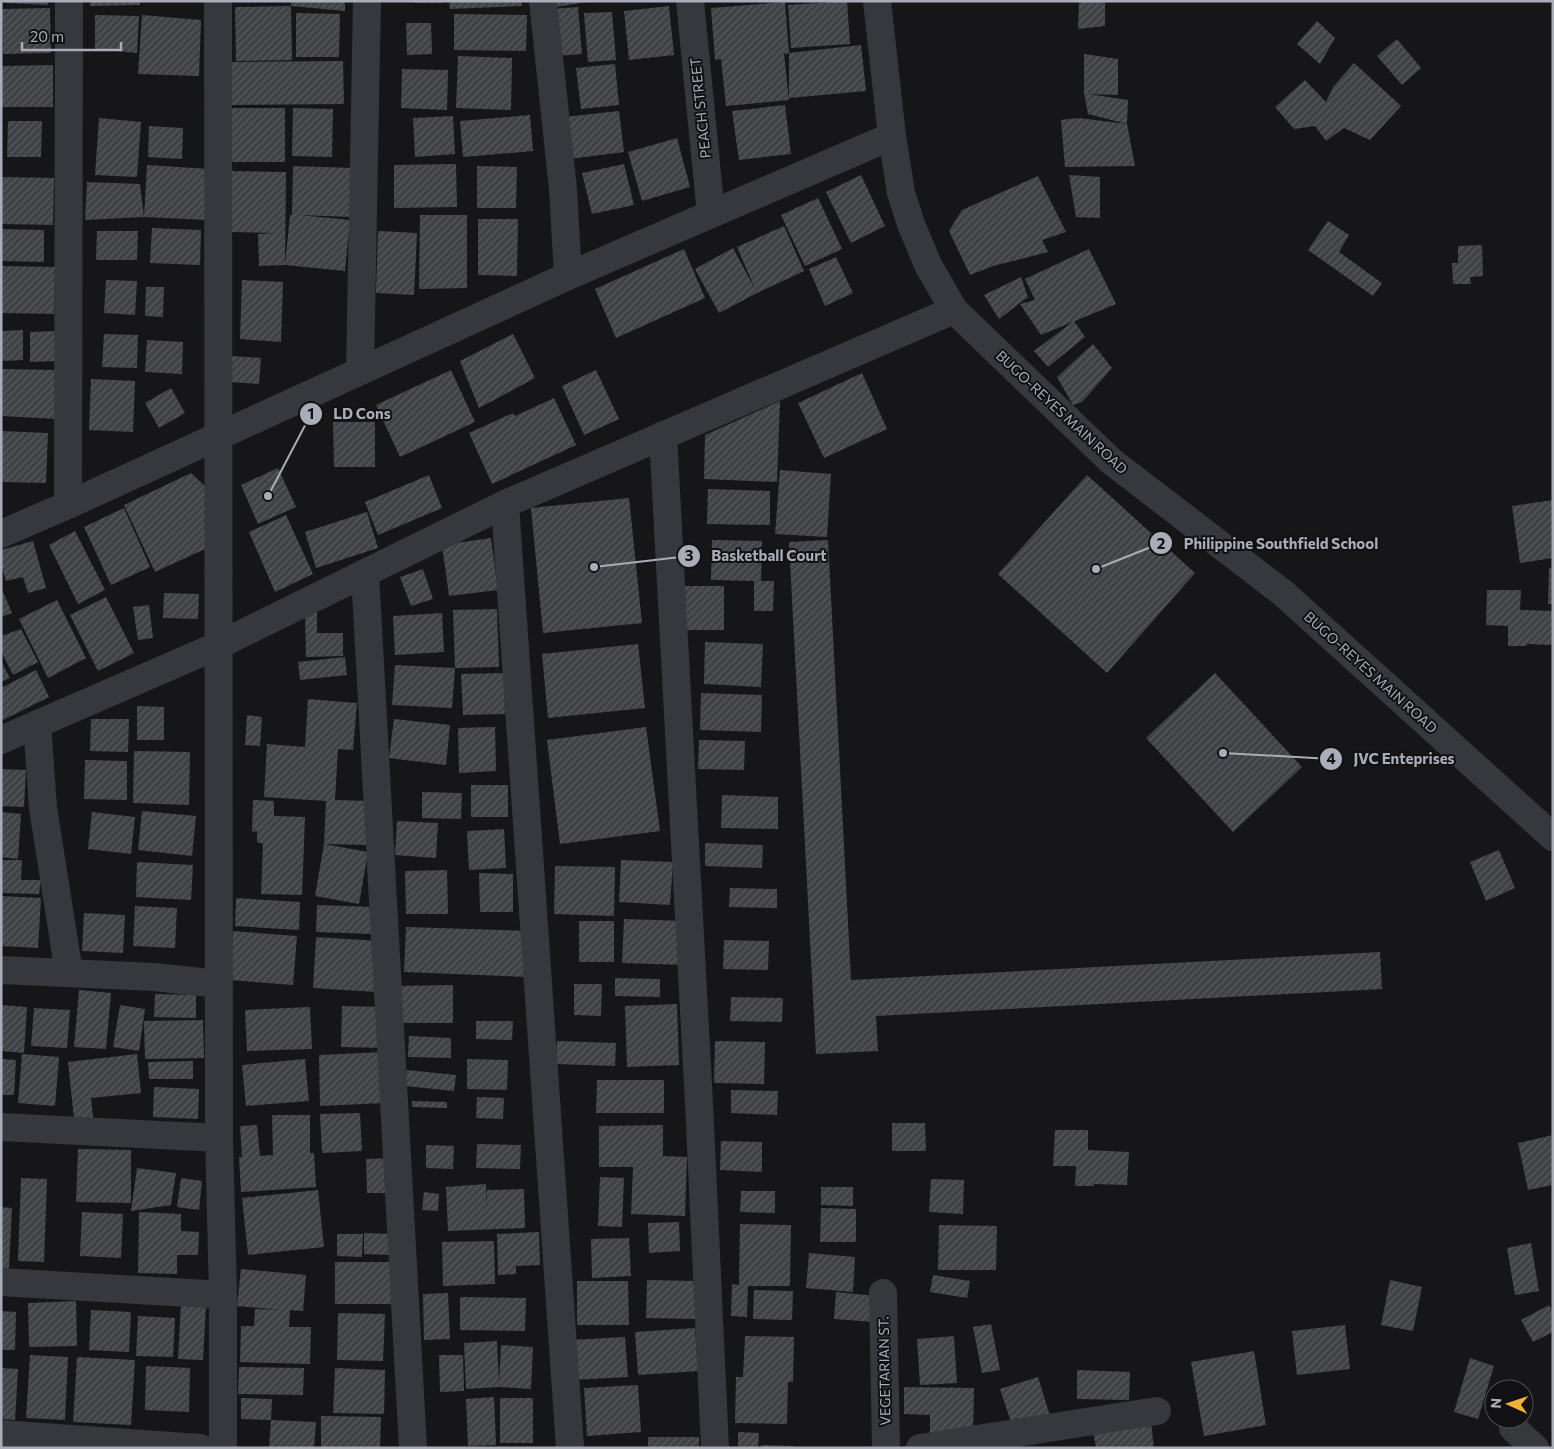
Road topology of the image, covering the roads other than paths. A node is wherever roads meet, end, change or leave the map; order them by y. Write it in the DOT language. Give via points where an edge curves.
graph roads {
  1 [pos="69,1"];
  2 [pos="218,1"];
  3 [pos="367,1"];
  4 [pos="542,1"];
  5 [pos="690,1"];
  6 [pos="877,1"];
  7 [pos="892,136"];
  8 [pos="711,214"];
  9 [pos="568,276"];
  10 [pos="954,310"];
  11 [pos="360,370"];
  12 [pos="220,434"];
  13 [pos="663,435"];
  14 [pos="505,504"];
  15 [pos="68,506"];
  16 [pos="1,534"];
  17 [pos="366,573"];
  18 [pos="219,645"];
  19 [pos="37,724"];
  20 [pos="1,740"];
  21 [pos="1553,837"];
  22 [pos="1,970"];
  23 [pos="69,973"];
  24 [pos="219,984"];
  25 [pos="1,1127"];
  26 [pos="219,1138"];
  27 [pos="1,1282"];
  28 [pos="882,1293"];
  29 [pos="222,1295"];
  30 [pos="1157,1411"];
  31 [pos="1514,1429"];
  32 [pos="1,1434"];
  33 [pos="1065,1436"];
  34 [pos="200,1448"];
  35 [pos="223,1448"];
  36 [pos="413,1448"];
  37 [pos="570,1448"];
  38 [pos="716,1448"];
  39 [pos="886,1448"];
  40 [pos="920,1448"];
  41 [pos="1535,1448"];
  1 -- 15 [label="street"];
  2 -- 12 [label="street"];
  3 -- 11 [label="street"];
  4 -- 9 [label="street" via="563,189"];
  5 -- 8 [label="street, PEACH STREET"];
  6 -- 7 [label="street, BUGO-REYES MAIN ROAD"];
  7 -- 8 [label="street"];
  7 -- 10 [label="street, BUGO-REYES MAIN ROAD" via="901,193 911,224 928,265"];
  8 -- 9 [label="street"];
  9 -- 11 [label="street"];
  10 -- 13 [label="street"];
  10 -- 21 [label="street, BUGO-REYES MAIN ROAD" via="1111,461 1282,592"];
  11 -- 12 [label="street"];
  12 -- 15 [label="street"];
  12 -- 18 [label="street"];
  13 -- 14 [label="street"];
  13 -- 38 [label="street"];
  14 -- 17 [label="street"];
  14 -- 37 [label="street"];
  15 -- 16 [label="street"];
  17 -- 18 [label="street"];
  17 -- 36 [label="street"];
  18 -- 19 [label="street"];
  18 -- 24 [label="street"];
  19 -- 20 [label="street"];
  19 -- 23 [label="street" via="43,808"];
  22 -- 23 [label="street"];
  23 -- 24 [label="street"];
  24 -- 26 [label="street"];
  25 -- 26 [label="street"];
  26 -- 29 [label="street"];
  27 -- 29 [label="street"];
  28 -- 39 [label="street, VEGETARIAN ST."];
  29 -- 35 [label="street"];
  30 -- 33 [label="street"];
  31 -- 41 [label="street"];
  32 -- 34 [label="street"];
  33 -- 40 [label="street"];
}
